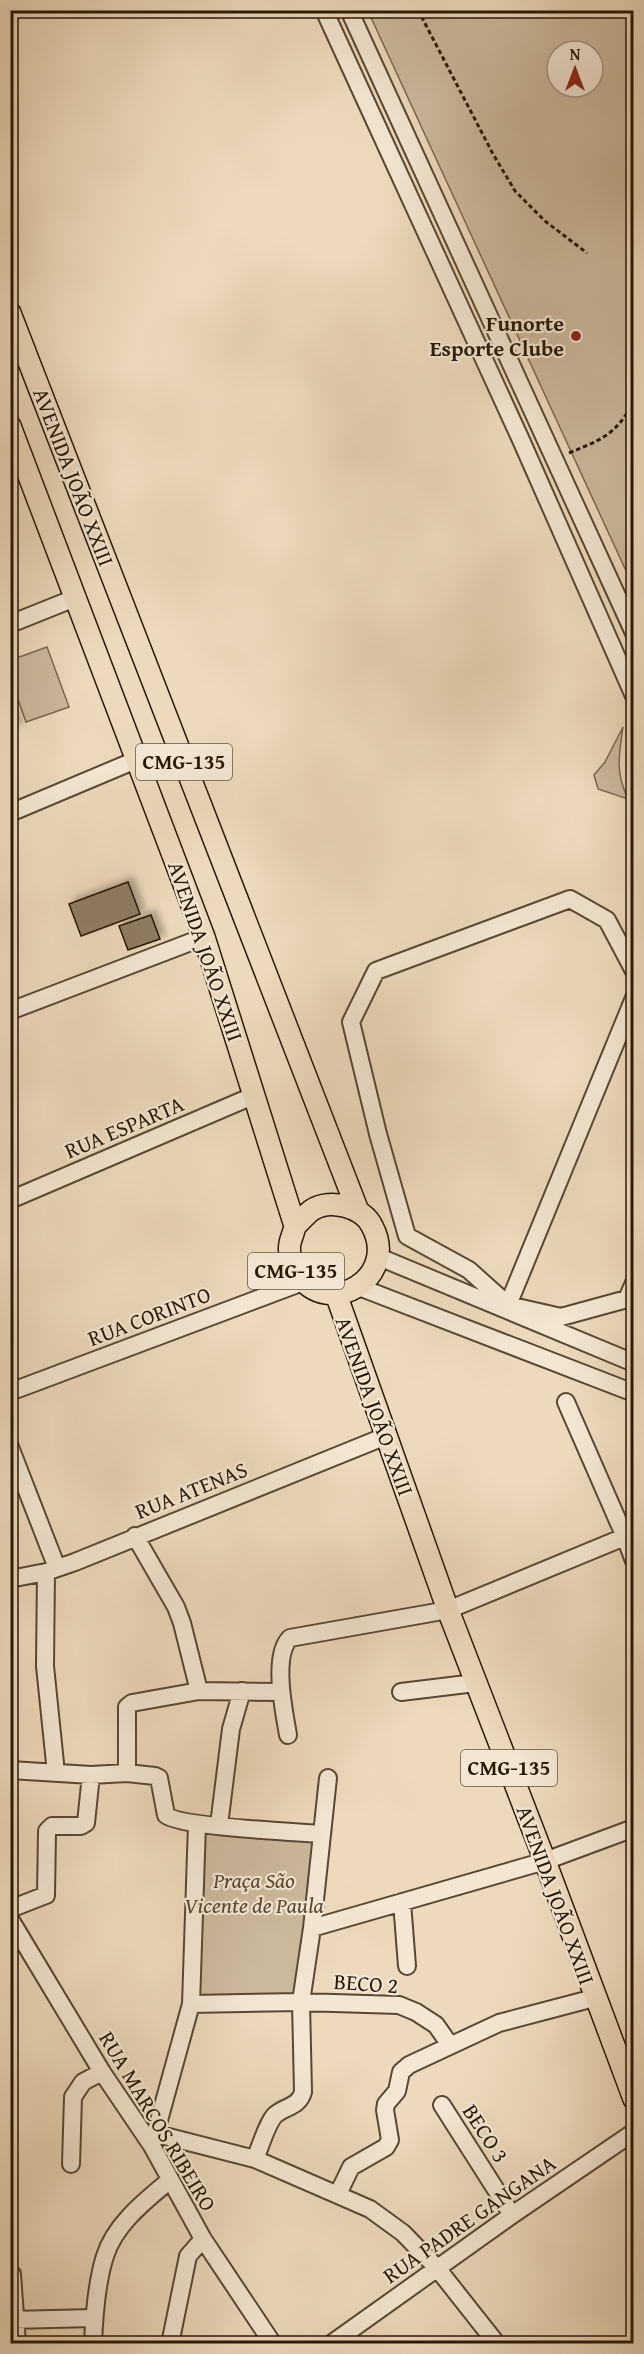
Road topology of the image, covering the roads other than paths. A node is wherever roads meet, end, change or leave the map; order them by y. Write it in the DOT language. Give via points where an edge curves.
graph roads {
  1 [pos="324,10"];
  2 [pos="349,10"];
  3 [pos="10,313"];
  4 [pos="11,430"];
  5 [pos="540,431"];
  6 [pos="521,440"];
  7 [pos="75,598"];
  8 [pos="10,624"];
  9 [pos="633,633"];
  10 [pos="633,696"];
  11 [pos="136,760"];
  12 [pos="10,813"];
  13 [pos="204,937"];
  14 [pos="633,971"];
  15 [pos="633,998"];
  16 [pos="10,1011"];
  17 [pos="255,1095"];
  18 [pos="10,1200"];
  19 [pos="358,1211"];
  20 [pos="296,1226"];
  21 [pos="379,1257"];
  22 [pos="303,1282"];
  23 [pos="633,1282"];
  24 [pos="359,1287"];
  25 [pos="336,1294"];
  26 [pos="508,1305"];
  27 [pos="633,1364"];
  28 [pos="10,1392"];
  29 [pos="633,1393"];
  30 [pos="566,1402"];
  31 [pos="386,1436"];
  32 [pos="10,1447"];
  33 [pos="629,1535"];
  34 [pos="135,1536"];
  35 [pos="633,1561"];
  36 [pos="52,1570"];
  37 [pos="10,1579"];
  38 [pos="448,1610"];
  39 [pos="475,1683"];
  40 [pos="199,1691"];
  41 [pos="242,1692"];
  42 [pos="281,1692"];
  43 [pos="401,1692"];
  44 [pos="288,1735"];
  45 [pos="10,1770"];
  46 [pos="56,1773"];
  47 [pos="127,1773"];
  48 [pos="91,1775"];
  49 [pos="328,1778"];
  50 [pos="197,1824"];
  51 [pos="219,1825"];
  52 [pos="633,1828"];
  53 [pos="322,1834"];
  54 [pos="545,1861"];
  55 [pos="402,1902"];
  56 [pos="10,1909"];
  57 [pos="10,1919"];
  58 [pos="312,1928"];
  59 [pos="406,1966"];
  60 [pos="594,1998"];
  61 [pos="301,2002"];
  62 [pos="191,2004"];
  63 [pos="450,2045"];
  64 [pos="102,2072"];
  65 [pos="633,2099"];
  66 [pos="442,2105"];
  67 [pos="633,2132"];
  68 [pos="154,2140"];
  69 [pos="255,2159"];
  70 [pos="70,2164"];
  71 [pos="170,2180"];
  72 [pos="338,2194"];
  73 [pos="512,2215"];
  74 [pos="203,2239"];
  75 [pos="437,2268"];
  76 [pos="12,2274"];
  77 [pos="94,2318"];
  78 [pos="13,2320"];
  79 [pos="17,2343"];
  80 [pos="93,2343"];
  81 [pos="170,2343"];
  82 [pos="273,2343"];
  83 [pos="331,2343"];
  84 [pos="497,2343"];
  1 -- 6 [label="street"];
  2 -- 5 [label="street"];
  3 -- 19 [label="main road, AVENIDA JOÃO XXIII / CMG-135"];
  4 -- 7 [label="main road, AVENIDA JOÃO XXIII / CMG-135"];
  5 -- 6 [label="street"];
  5 -- 9 [label="street"];
  6 -- 10 [label="street"];
  7 -- 8 [label="street"];
  7 -- 11 [label="main road, AVENIDA JOÃO XXIII / CMG-135"];
  11 -- 12 [label="street"];
  11 -- 13 [label="main road, AVENIDA JOÃO XXIII / CMG-135"];
  13 -- 16 [label="street"];
  13 -- 17 [label="main road, AVENIDA JOÃO XXIII / CMG-135"];
  14 -- 26 [label="street" via="607,920 570,899 376,970 351,1022 407,1236 469,1270"];
  15 -- 26 [label="street"];
  17 -- 18 [label="street, RUA ESPARTA"];
  17 -- 20 [label="main road, AVENIDA JOÃO XXIII / CMG-135"];
  19 -- 20 [label="main road, CMG-135" via="336,1204 313,1209"];
  19 -- 21 [label="main road, CMG-135" via="375,1232"];
  20 -- 22 [label="main road, AVENIDA JOÃO XXIII / CMG-135" via="289,1245 292,1265"];
  21 -- 24 [label="main road, CMG-135" via="374,1272"];
  21 -- 27 [label="street"];
  22 -- 25 [label="main road, AVENIDA JOÃO XXIII / CMG-135" via="318,1291"];
  22 -- 28 [label="street, RUA CORINTO"];
  23 -- 26 [label="street" via="627,1299 561,1317"];
  24 -- 25 [label="main road, CMG-135"];
  24 -- 29 [label="street"];
  25 -- 31 [label="main road, AVENIDA JOÃO XXIII / CMG-135"];
  30 -- 33 [label="street"];
  31 -- 34 [label="street, RUA ATENAS"];
  31 -- 38 [label="main road, AVENIDA JOÃO XXIII / CMG-135"];
  32 -- 36 [label="street"];
  33 -- 35 [label="street"];
  33 -- 38 [label="street"];
  34 -- 36 [label="street, RUA ATENAS"];
  34 -- 40 [label="street" via="176,1607"];
  36 -- 37 [label="street, RUA ATENAS"];
  36 -- 46 [label="street" via="45,1666"];
  38 -- 39 [label="main road, AVENIDA JOÃO XXIII / CMG-135"];
  38 -- 42 [label="street" via="290,1638 282,1650"];
  39 -- 43 [label="street"];
  39 -- 54 [label="main road, AVENIDA JOÃO XXIII / CMG-135"];
  40 -- 41 [label="street"];
  40 -- 47 [label="street" via="129,1704"];
  41 -- 42 [label="street"];
  41 -- 51 [label="street" via="231,1729"];
  42 -- 44 [label="street"];
  45 -- 46 [label="street"];
  46 -- 48 [label="street"];
  47 -- 48 [label="street"];
  47 -- 50 [label="street" via="159,1778 168,1817"];
  48 -- 56 [label="street" via="86,1823 52,1826 47,1831 46,1895"];
  49 -- 53 [label="street"];
  50 -- 51 [label="street"];
  50 -- 62 [label="street"];
  51 -- 53 [label="street"];
  52 -- 54 [label="street"];
  53 -- 58 [label="street"];
  54 -- 55 [label="street"];
  54 -- 60 [label="main road, AVENIDA JOÃO XXIII / CMG-135"];
  55 -- 58 [label="street"];
  55 -- 59 [label="street, BECO 2"];
  57 -- 64 [label="street, RUA MARCOS RIBEIRO"];
  58 -- 61 [label="street"];
  60 -- 63 [label="street" via="499,2023"];
  60 -- 65 [label="main road, AVENIDA JOÃO XXIII / CMG-135"];
  61 -- 62 [label="street"];
  61 -- 63 [label="street, BECO 2" via="399,2005 436,2025"];
  61 -- 69 [label="street" via="303,2092 297,2104 273,2117"];
  62 -- 68 [label="street"];
  63 -- 72 [label="street" via="402,2072 398,2091 386,2104 390,2140 381,2151 351,2167"];
  64 -- 68 [label="street, RUA MARCOS RIBEIRO"];
  64 -- 70 [label="street" via="83,2082 73,2097"];
  66 -- 73 [label="street, BECO 3"];
  67 -- 73 [label="street, RUA PADRE GANGANA"];
  68 -- 69 [label="street"];
  68 -- 71 [label="street, RUA MARCOS RIBEIRO"];
  69 -- 72 [label="street"];
  71 -- 74 [label="street, RUA MARCOS RIBEIRO"];
  71 -- 77 [label="street" via="138,2207 118,2232 105,2256"];
  72 -- 75 [label="street" via="370,2209 403,2233"];
  73 -- 75 [label="street, RUA PADRE GANGANA"];
  74 -- 81 [label="street" via="188,2256"];
  74 -- 82 [label="street, RUA MARCOS RIBEIRO"];
  75 -- 83 [label="street, RUA PADRE GANGANA"];
  75 -- 84 [label="street"];
  76 -- 78 [label="street"];
  77 -- 78 [label="street"];
  77 -- 80 [label="street"];
  78 -- 79 [label="street"];
}
